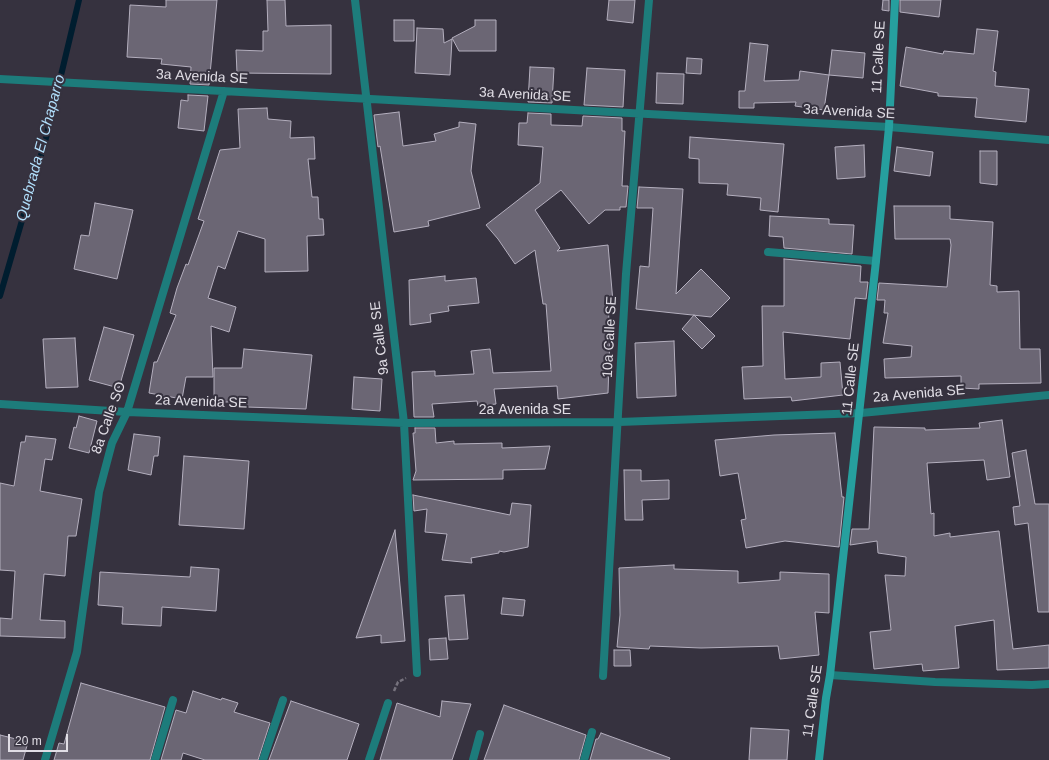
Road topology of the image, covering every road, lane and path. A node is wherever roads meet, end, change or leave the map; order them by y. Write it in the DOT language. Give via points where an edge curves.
graph roads {
  1 [pos="355,0"];
  2 [pos="649,0"];
  3 [pos="895,0"];
  4 [pos="0,78"];
  5 [pos="224,91"];
  6 [pos="365,99"];
  7 [pos="639,114"];
  8 [pos="889,127"];
  9 [pos="1049,140"];
  10 [pos="768,252"];
  11 [pos="876,261"];
  12 [pos="1049,395"];
  13 [pos="0,404"];
  14 [pos="127,412"];
  15 [pos="861,413"];
  16 [pos="619,422"];
  17 [pos="404,423"];
  18 [pos="417,674"];
  19 [pos="830,675"];
  20 [pos="603,676"];
  21 [pos="1049,684"];
  22 [pos="173,700"];
  23 [pos="283,700"];
  24 [pos="388,703"];
  25 [pos="592,732"];
  26 [pos="480,734"];
  27 [pos="45,760"];
  28 [pos="155,760"];
  29 [pos="263,760"];
  30 [pos="369,760"];
  31 [pos="473,760"];
  32 [pos="584,760"];
  33 [pos="819,760"];
  1 -- 6 [label="street, 9a Calle SE"];
  2 -- 7 [label="street, 10a Calle SE"];
  3 -- 8 [label="street, 11 Calle SE"];
  4 -- 5 [label="street, 3a Avenida SE"];
  5 -- 6 [label="street, 3a Avenida SE"];
  5 -- 14 [label="street, 8a Calle SO"];
  6 -- 7 [label="street, 3a Avenida SE"];
  6 -- 17 [label="street, 9a Calle SE"];
  7 -- 8 [label="street, 3a Avenida SE"];
  7 -- 16 [label="street, 10a Calle SE" via="626,274"];
  8 -- 9 [label="street, 3a Avenida SE"];
  8 -- 11 [label="street, 11 Calle SE"];
  10 -- 11 [label="street"];
  11 -- 15 [label="street, 11 Calle SE"];
  12 -- 15 [label="street, 2a Avenida SE"];
  13 -- 14 [label="street, 2a Avenida SE"];
  14 -- 17 [label="street, 2a Avenida SE"];
  14 -- 27 [label="street, 8a Calle SO" via="112,443 99,492 77,652"];
  15 -- 16 [label="street, 2a Avenida SE"];
  15 -- 19 [label="street, 11 Calle SE"];
  16 -- 17 [label="street, 2a Avenida SE"];
  16 -- 20 [label="street, 10a Calle SE"];
  17 -- 18 [label="street, 9a Calle SE"];
  18 -- 24 [label="path" via="398,682"];
  19 -- 21 [label="street" via="935,682"];
  19 -- 33 [label="street, 11 Calle SE"];
  22 -- 28 [label="street"];
  23 -- 29 [label="street"];
  24 -- 30 [label="street"];
  25 -- 32 [label="street"];
  26 -- 31 [label="street"];
}
